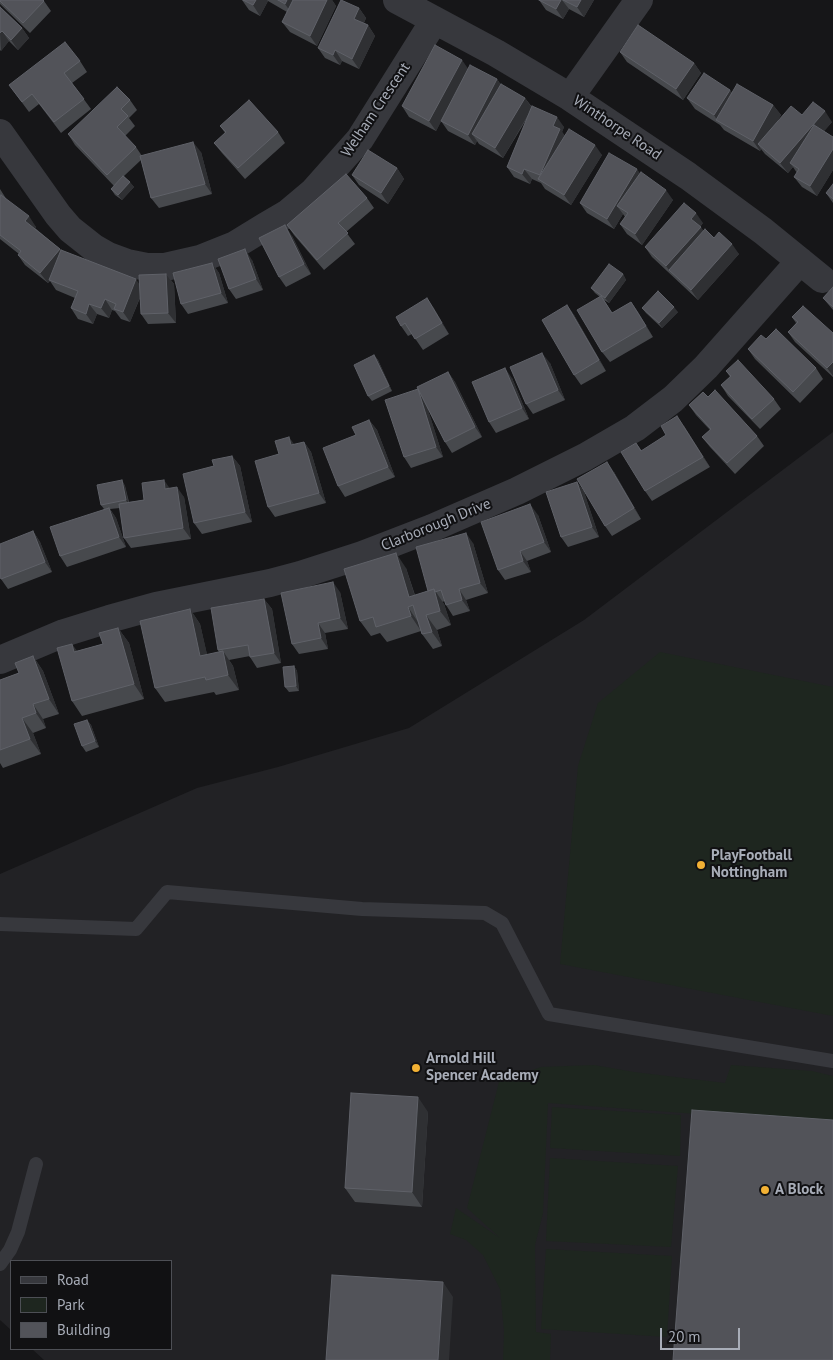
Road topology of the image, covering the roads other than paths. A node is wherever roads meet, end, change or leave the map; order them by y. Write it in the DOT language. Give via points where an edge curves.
graph roads {
  1 [pos="397,0"];
  2 [pos="639,0"];
  3 [pos="434,21"];
  4 [pos="570,97"];
  5 [pos="0,133"];
  6 [pos="800,262"];
  7 [pos="822,279"];
  8 [pos="0,660"];
  9 [pos="0,924"];
  10 [pos="833,1061"];
  11 [pos="36,1164"];
  12 [pos="0,1264"];
  1 -- 3 [label="street, Winthorpe Road"];
  2 -- 4 [label="street"];
  3 -- 4 [label="street, Winthorpe Road"];
  3 -- 5 [label="street, Welham Crescent" via="360,138 313,192 288,213 235,245 200,259 165,267 147,267 127,263 94,248 58,215"];
  4 -- 6 [label="street, Winthorpe Road" via="688,176"];
  6 -- 7 [label="street, Winthorpe Road"];
  6 -- 8 [label="street, Clarborough Drive" via="673,399 635,428 568,466 517,491 362,555 300,575 109,619"];
  9 -- 10 [label="lane" via="136,929 167,892 362,909 485,913 502,924 549,1014"];
  11 -- 12 [label="lane" via="18,1232"];
}
